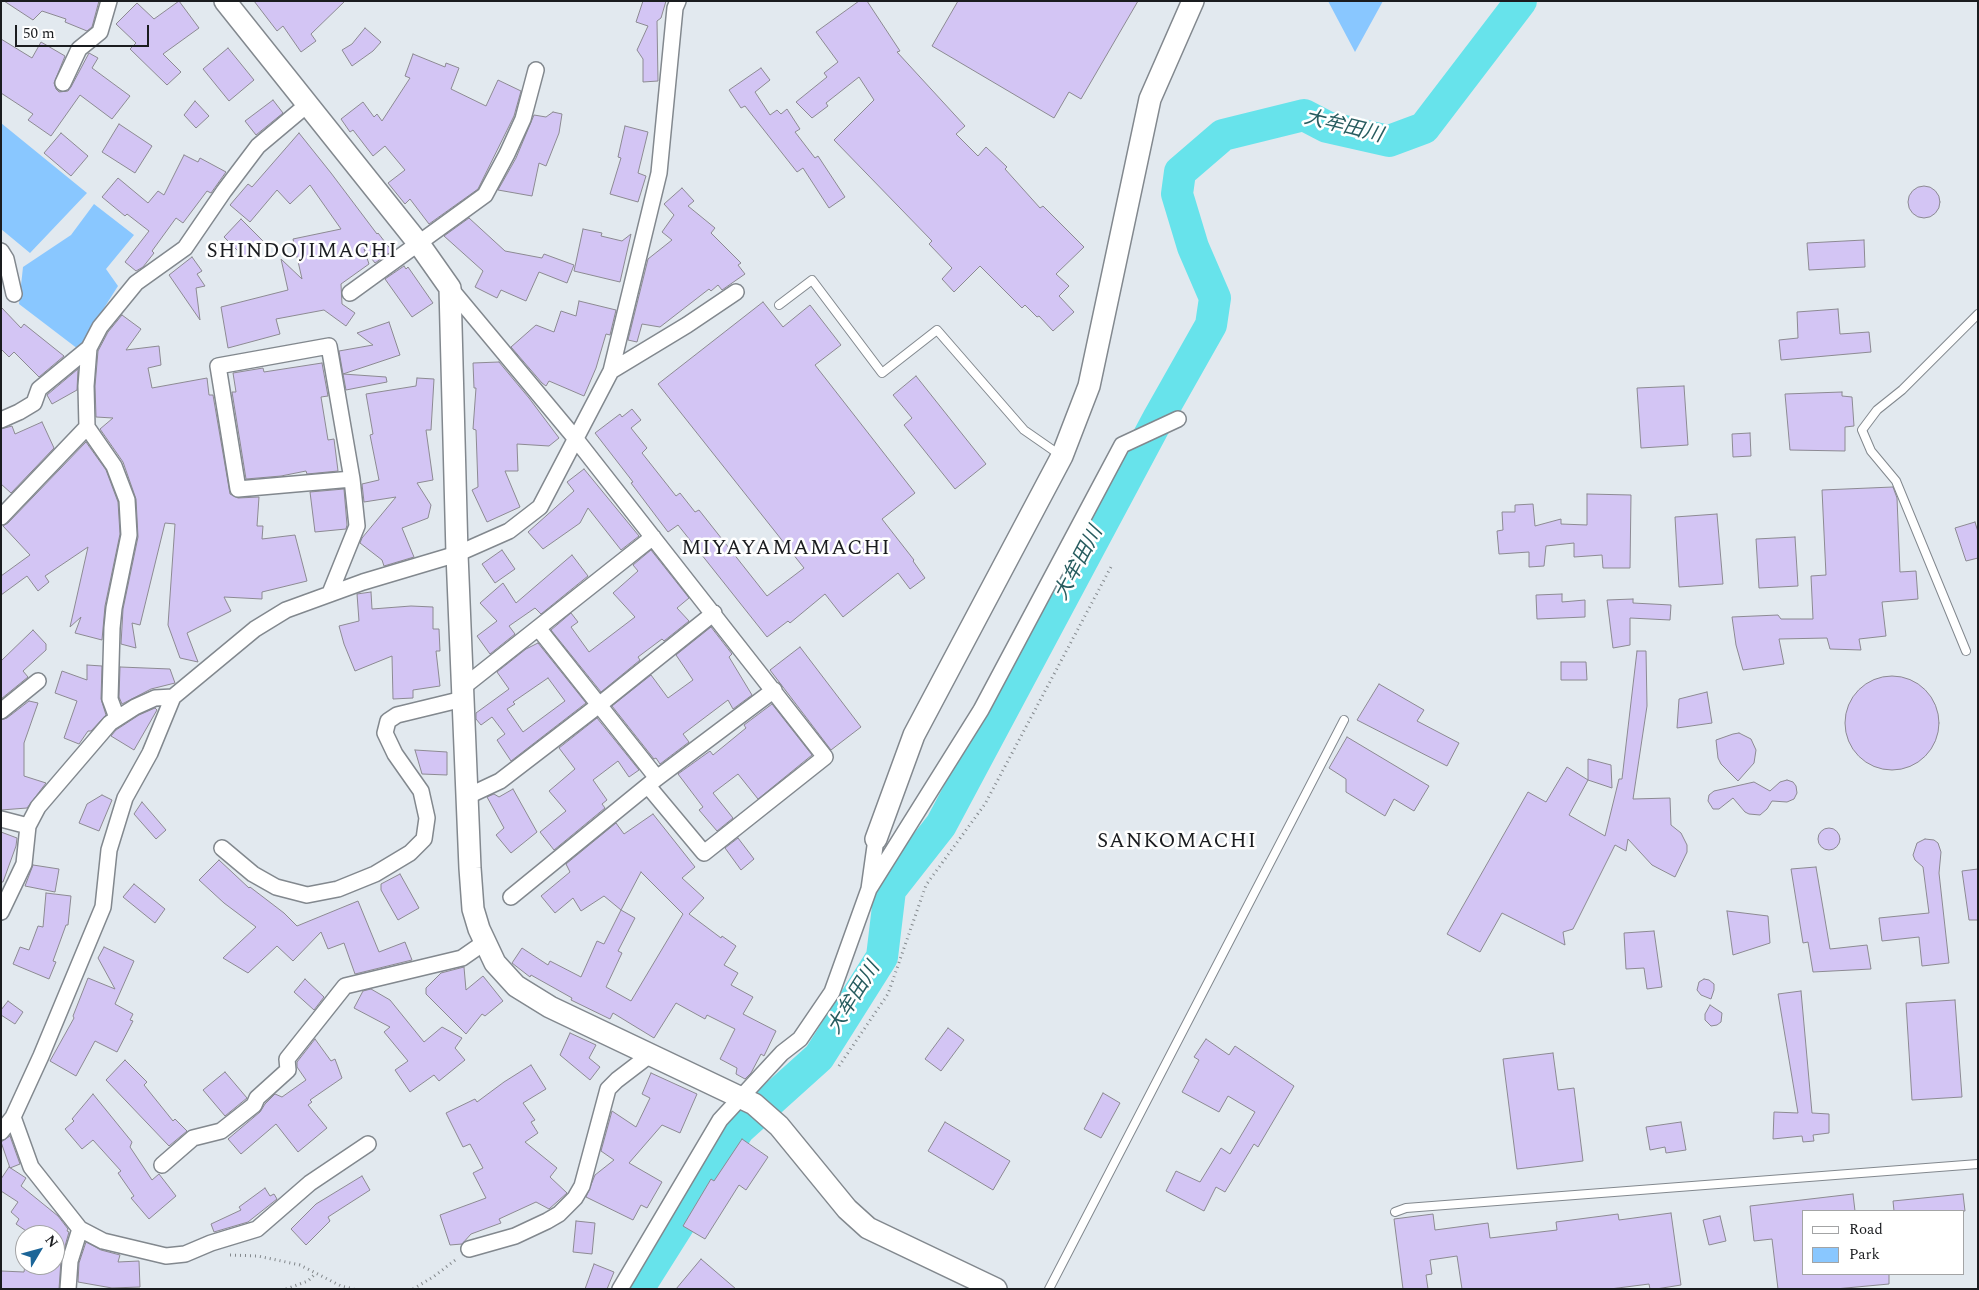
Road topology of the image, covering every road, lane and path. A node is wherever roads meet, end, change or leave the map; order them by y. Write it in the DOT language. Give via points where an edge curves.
graph roads {
  1 [pos="109,1"];
  2 [pos="225,1"];
  3 [pos="678,1"];
  4 [pos="1193,1"];
  5 [pos="536,70"];
  6 [pos="63,83"];
  7 [pos="308,104"];
  8 [pos="419,244"];
  9 [pos="1,251"];
  10 [pos="450,288"];
  11 [pos="736,292"];
  12 [pos="350,293"];
  13 [pos="14,294"];
  14 [pos="779,305"];
  15 [pos="1978,314"];
  16 [pos="89,348"];
  17 [pos="611,371"];
  18 [pos="1178,419"];
  19 [pos="1,420"];
  20 [pos="87,427"];
  21 [pos="575,438"];
  22 [pos="1062,456"];
  23 [pos="352,479"];
  24 [pos="1,518"];
  25 [pos="653,537"];
  26 [pos="457,554"];
  27 [pos="1112,565"];
  28 [pos="330,594"];
  29 [pos="714,613"];
  30 [pos="538,628"];
  31 [pos="1966,651"];
  32 [pos="38,681"];
  33 [pos="774,690"];
  34 [pos="463,694"];
  35 [pos="173,697"];
  36 [pos="599,705"];
  37 [pos="1,711"];
  38 [pos="117,718"];
  39 [pos="1344,720"];
  40 [pos="653,782"];
  41 [pos="468,796"];
  42 [pos="1,819"];
  43 [pos="28,826"];
  44 [pos="876,839"];
  45 [pos="222,848"];
  46 [pos="869,889"];
  47 [pos="511,897"];
  48 [pos="1,912"];
  49 [pos="485,942"];
  50 [pos="650,1054"];
  51 [pos="838,1066"];
  52 [pos="742,1097"];
  53 [pos="5,1127"];
  54 [pos="368,1144"];
  55 [pos="1978,1164"];
  56 [pos="162,1165"];
  57 [pos="1395,1212"];
  58 [pos="80,1229"];
  59 [pos="469,1250"];
  60 [pos="221,1255"];
  61 [pos="316,1273"];
  62 [pos="68,1289"];
  63 [pos="286,1289"];
  64 [pos="354,1289"];
  65 [pos="413,1289"];
  66 [pos="620,1289"];
  67 [pos="996,1289"];
  68 [pos="1048,1289"];
  1 -- 6 [label="street" via="100,32 78,48"];
  2 -- 7 [label="street"];
  3 -- 17 [label="street" via="659,173"];
  4 -- 22 [label="street" via="1150,99 1089,386"];
  5 -- 8 [label="street" via="523,119 485,195"];
  7 -- 8 [label="street"];
  7 -- 16 [label="street" via="258,146 185,248 136,283 100,327"];
  8 -- 10 [label="street"];
  8 -- 12 [label="street"];
  9 -- 13 [label="street"];
  10 -- 21 [label="street"];
  10 -- 26 [label="street"];
  11 -- 17 [label="street"];
  14 -- 22 [label="lane" via="812,280 882,373 937,330 1024,430"];
  15 -- 31 [label="lane" via="1902,390 1877,410 1862,430 1871,451 1896,481"];
  16 -- 19 [label="street" via="39,389 34,403"];
  16 -- 20 [label="street"];
  17 -- 21 [label="street"];
  18 -- 46 [label="street" via="1122,445 981,710"];
  20 -- 24 [label="street"];
  20 -- 38 [label="street" via="114,466 126,500 129,535 112,628 110,699"];
  21 -- 25 [label="street"];
  21 -- 26 [label="street" via="540,507 510,531"];
  22 -- 44 [label="street" via="914,735"];
  23 -- 23 [label="street" via="238,489 218,366 329,346"];
  23 -- 28 [label="street" via="357,526"];
  25 -- 29 [label="street"];
  25 -- 30 [label="street"];
  26 -- 28 [label="street"];
  26 -- 34 [label="street"];
  27 -- 51 [label="path" via="985,804 926,885 888,994"];
  28 -- 35 [label="street" via="286,610 255,629"];
  29 -- 33 [label="street"];
  29 -- 36 [label="street"];
  30 -- 34 [label="street"];
  30 -- 36 [label="street"];
  32 -- 37 [label="street"];
  33 -- 40 [label="street"];
  33 -- 40 [label="street" via="825,756 704,853"];
  34 -- 41 [label="street"];
  34 -- 45 [label="street" via="397,715 388,721 385,733 395,754 421,791 427,818 424,839 410,853 375,874 338,889 308,894 276,887 253,874"];
  35 -- 38 [label="street" via="155,698"];
  35 -- 53 [label="street" via="150,753 125,798 109,850 103,907 41,1056"];
  36 -- 40 [label="street"];
  36 -- 41 [label="street" via="500,780"];
  38 -- 43 [label="street" via="38,807"];
  39 -- 68 [label="lane"];
  40 -- 47 [label="street"];
  41 -- 49 [label="street" via="474,908"];
  42 -- 43 [label="street"];
  43 -- 48 [label="street" via="24,864"];
  44 -- 46 [label="street"];
  46 -- 52 [label="street" via="832,992 800,1039 782,1053"];
  49 -- 50 [label="street" via="495,963 516,986 550,1007"];
  49 -- 56 [label="street" via="462,958 345,986 287,1059 288,1070 257,1098 254,1105 221,1131 193,1138"];
  50 -- 52 [label="street"];
  50 -- 59 [label="street" via="608,1089 582,1186 575,1198 559,1214 515,1236"];
  52 -- 66 [label="street" via="720,1120"];
  52 -- 67 [label="street" via="779,1126 847,1209 868,1228"];
  53 -- 58 [label="street" via="31,1167"];
  54 -- 58 [label="street" via="310,1183 257,1229 185,1254 166,1256 103,1241"];
  55 -- 57 [label="lane" via="1406,1208"];
  58 -- 62 [label="street" via="70,1261"];
  59 -- 65 [label="path"];
  60 -- 61 [label="path" via="258,1256 300,1265"];
  61 -- 63 [label="path" via="308,1281"];
  61 -- 64 [label="path"];
}
